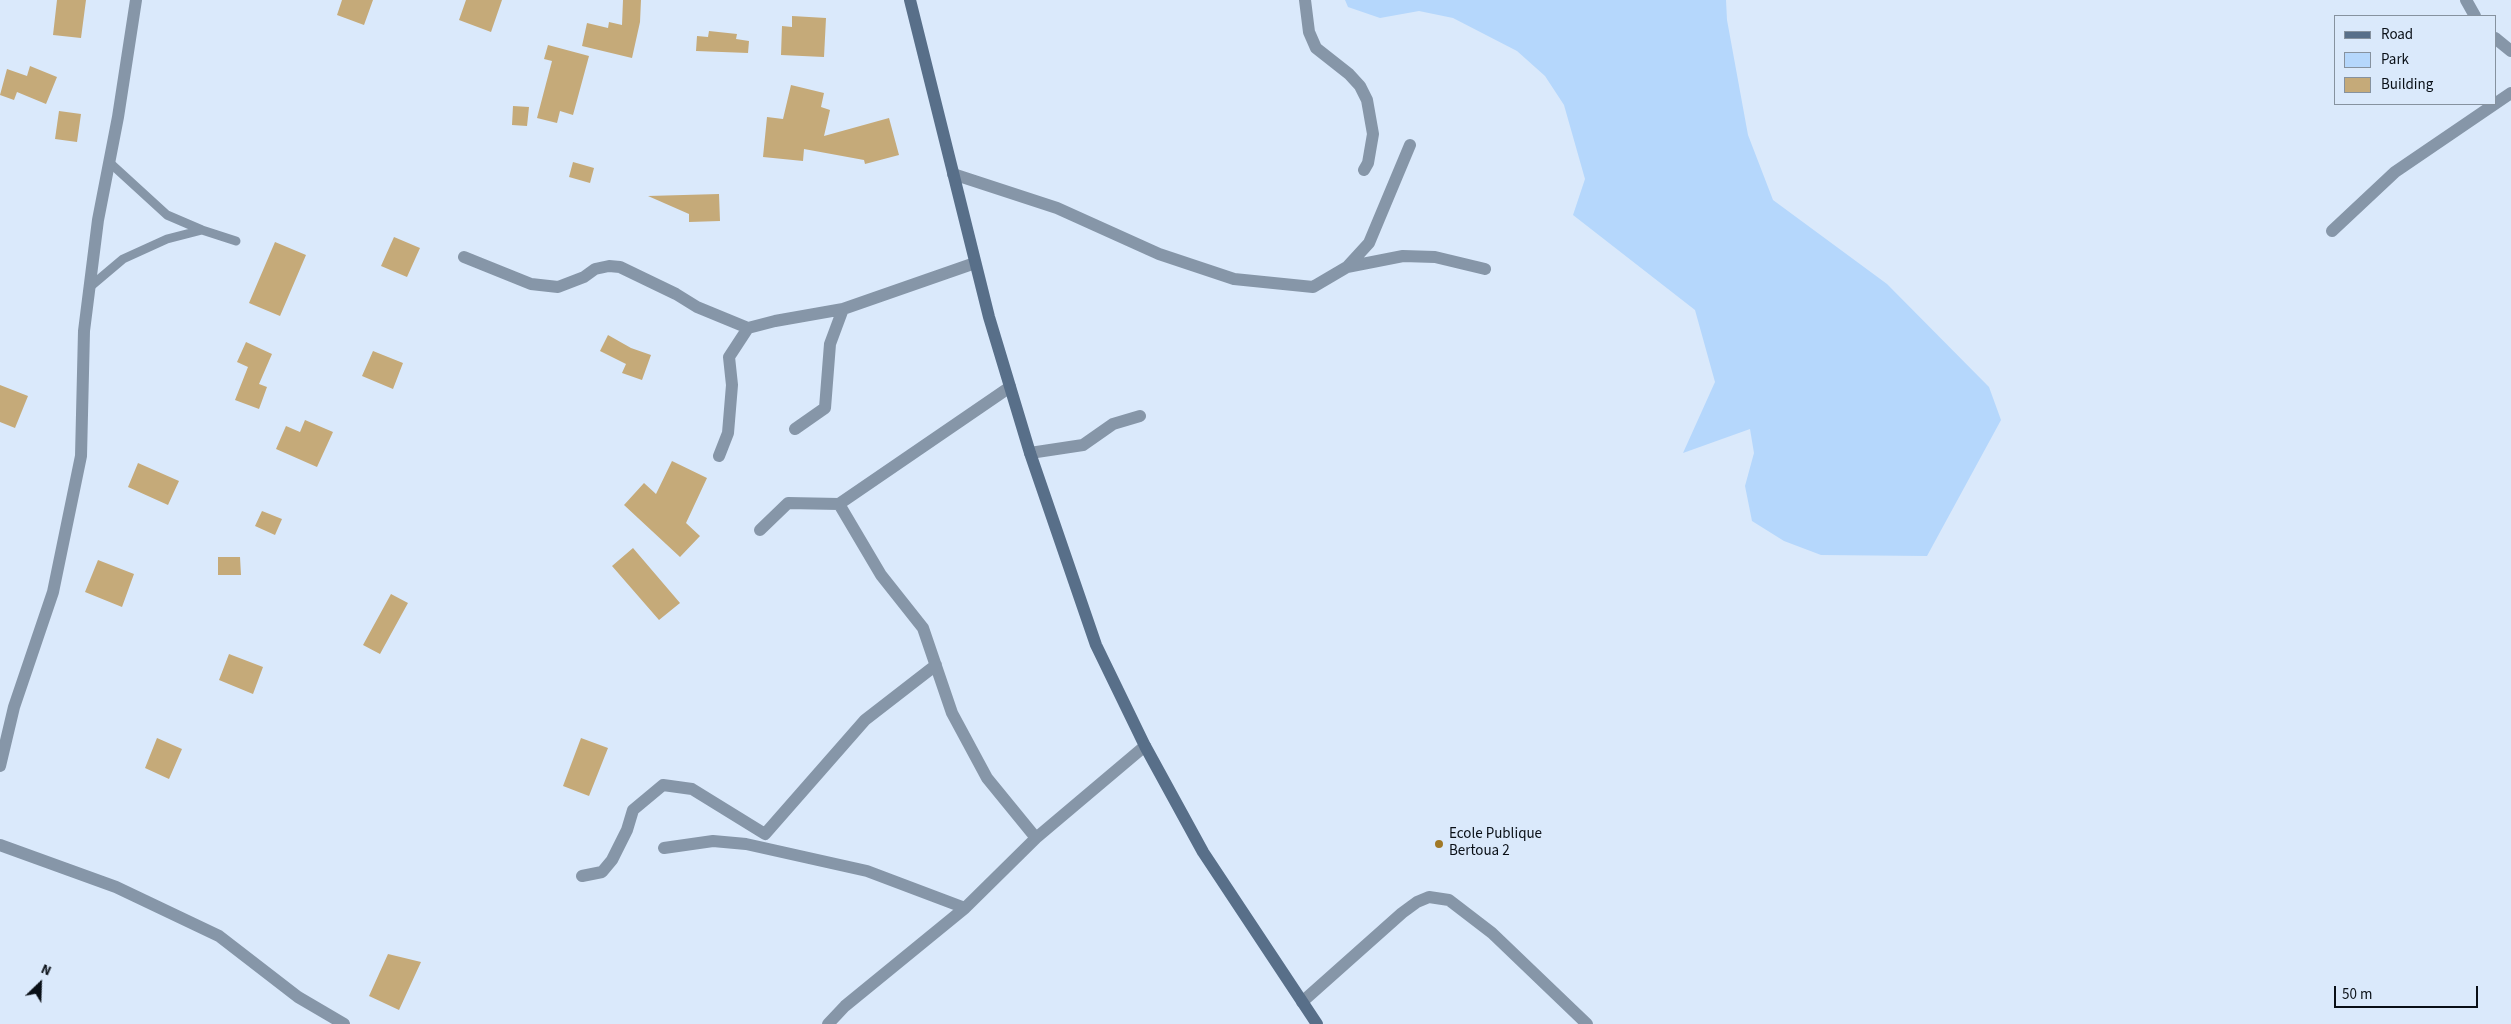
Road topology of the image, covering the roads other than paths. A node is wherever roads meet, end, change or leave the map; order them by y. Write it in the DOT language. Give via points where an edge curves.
graph roads {
  1 [pos="136,0"];
  2 [pos="910,0"];
  3 [pos="1305,0"];
  4 [pos="2466,0"];
  5 [pos="2474,15"];
  6 [pos="2496,39"];
  7 [pos="2511,51"];
  8 [pos="2511,93"];
  9 [pos="2496,103"];
  10 [pos="2493,105"];
  11 [pos="1410,144"];
  12 [pos="109,162"];
  13 [pos="1364,170"];
  14 [pos="953,174"];
  15 [pos="202,230"];
  16 [pos="2332,231"];
  17 [pos="236,241"];
  18 [pos="464,257"];
  19 [pos="975,263"];
  20 [pos="1347,267"];
  21 [pos="1485,269"];
  22 [pos="91,286"];
  23 [pos="843,309"];
  24 [pos="748,328"];
  25 [pos="1010,386"];
  26 [pos="1140,416"];
  27 [pos="796,429"];
  28 [pos="1030,453"];
  29 [pos="719,456"];
  30 [pos="840,504"];
  31 [pos="760,530"];
  32 [pos="936,665"];
  33 [pos="1145,746"];
  34 [pos="2,753"];
  35 [pos="0,766"];
  36 [pos="1036,838"];
  37 [pos="0,845"];
  38 [pos="664,848"];
  39 [pos="582,876"];
  40 [pos="965,908"];
  41 [pos="1302,1002"];
  42 [pos="344,1024"];
  43 [pos="828,1024"];
  44 [pos="1316,1024"];
  45 [pos="1587,1024"];
  1 -- 12 [label="street"];
  2 -- 14 [label="street"];
  3 -- 13 [label="street" via="1309,32 1316,48 1349,74 1367,100 1373,134"];
  4 -- 5 [label="street"];
  6 -- 7 [label="street"];
  8 -- 9 [label="street"];
  10 -- 16 [label="street" via="2395,172"];
  11 -- 20 [label="street" via="1369,243"];
  12 -- 15 [label="lane" via="167,215"];
  12 -- 22 [label="street" via="98,220"];
  14 -- 19 [label="street"];
  14 -- 20 [label="street" via="1057,208 1159,254 1234,279 1313,287"];
  15 -- 17 [label="lane"];
  15 -- 22 [label="lane" via="168,239 123,259"];
  18 -- 24 [label="street" via="531,284 558,287 595,270 620,267 697,307"];
  19 -- 23 [label="street"];
  19 -- 25 [label="street"];
  20 -- 21 [label="street" via="1403,256 1435,257"];
  22 -- 34 [label="street" via="84,331 81,456 53,592"];
  23 -- 24 [label="street"];
  23 -- 27 [label="street" via="830,344 825,408"];
  24 -- 29 [label="street" via="729,357 732,385 728,432"];
  25 -- 28 [label="street"];
  25 -- 30 [label="street"];
  26 -- 28 [label="street" via="1113,424 1083,445"];
  28 -- 33 [label="street" via="1096,645"];
  30 -- 31 [label="street" via="788,503"];
  30 -- 32 [label="street" via="881,575 923,628"];
  32 -- 36 [label="street" via="952,713 987,778"];
  32 -- 39 [label="street" via="865,720 764,834 692,789 663,785 633,810 612,860 602,872"];
  33 -- 36 [label="street"];
  33 -- 41 [label="street" via="1203,852"];
  34 -- 35 [label="street"];
  36 -- 40 [label="street"];
  37 -- 42 [label="street" via="116,886 219,936 298,997"];
  38 -- 40 [label="street" via="713,841 746,844 867,871"];
  40 -- 43 [label="street" via="845,1006"];
  41 -- 44 [label="street"];
  41 -- 45 [label="street" via="1402,913 1429,897 1449,900 1492,933"];
}
